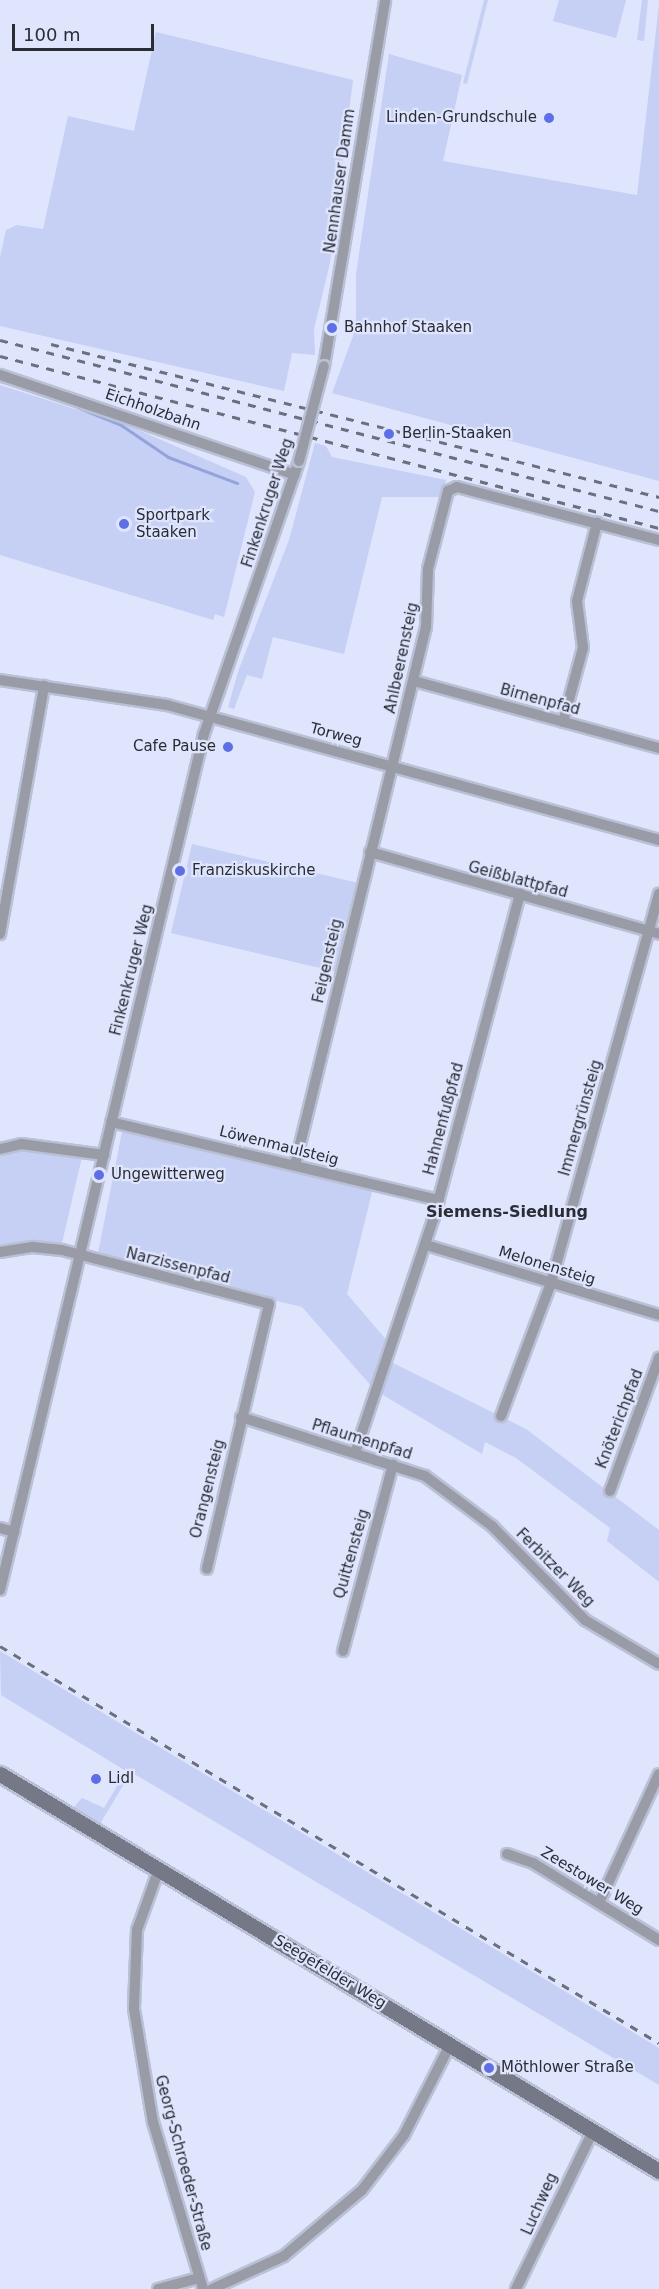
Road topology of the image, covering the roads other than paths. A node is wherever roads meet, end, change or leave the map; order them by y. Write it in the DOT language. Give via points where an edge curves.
graph roads {
  1 [pos="385,0"];
  2 [pos="324,366"];
  3 [pos="0,375"];
  4 [pos="295,475"];
  5 [pos="597,523"];
  6 [pos="659,540"];
  7 [pos="0,680"];
  8 [pos="414,681"];
  9 [pos="44,686"];
  10 [pos="209,716"];
  11 [pos="563,722"];
  12 [pos="659,748"];
  13 [pos="392,765"];
  14 [pos="659,840"];
  15 [pos="370,852"];
  16 [pos="520,893"];
  17 [pos="659,894"];
  18 [pos="654,933"];
  19 [pos="0,934"];
  20 [pos="111,1122"];
  21 [pos="0,1149"];
  22 [pos="104,1155"];
  23 [pos="295,1165"];
  24 [pos="438,1200"];
  25 [pos="426,1245"];
  26 [pos="0,1252"];
  27 [pos="80,1256"];
  28 [pos="550,1283"];
  29 [pos="659,1315"];
  30 [pos="659,1358"];
  31 [pos="501,1416"];
  32 [pos="241,1417"];
  33 [pos="355,1453"];
  34 [pos="393,1465"];
  35 [pos="610,1491"];
  36 [pos="467,1504"];
  37 [pos="0,1527"];
  38 [pos="14,1532"];
  39 [pos="207,1569"];
  40 [pos="0,1590"];
  41 [pos="342,1651"];
  42 [pos="659,1664"];
  43 [pos="0,1774"];
  44 [pos="659,1774"];
  45 [pos="507,1854"];
  46 [pos="159,1869"];
  47 [pos="599,1903"];
  48 [pos="659,1940"];
  49 [pos="450,2045"];
  50 [pos="592,2131"];
  51 [pos="659,2171"];
  52 [pos="201,2284"];
  53 [pos="158,2289"];
  54 [pos="212,2289"];
  55 [pos="516,2289"];
  1 -- 2 [label="street, Nennhauser Damm"];
  2 -- 4 [label="street, Finkenkruger Weg, bridge"];
  3 -- 4 [label="street, Eichholzbahn"];
  4 -- 10 [label="street, Finkenkruger Weg"];
  5 -- 6 [label="street"];
  5 -- 8 [label="street, Ahlbeerensteig" via="450,489 428,569 430,608"];
  5 -- 11 [label="street" via="577,601 583,648"];
  7 -- 9 [label="street, Torweg"];
  8 -- 11 [label="street, Birnenpfad"];
  8 -- 13 [label="street, Ahlbeerensteig"];
  9 -- 10 [label="street, Torweg"];
  9 -- 19 [label="street"];
  10 -- 13 [label="street, Torweg"];
  10 -- 20 [label="street, Finkenkruger Weg"];
  11 -- 12 [label="street, Birnenpfad"];
  13 -- 14 [label="street, Torweg"];
  13 -- 15 [label="street, Feigensteig"];
  15 -- 16 [label="street, Geißblattpfad"];
  15 -- 23 [label="street, Feigensteig"];
  16 -- 18 [label="street, Geißblattpfad"];
  16 -- 24 [label="street, Hahnenfußpfad"];
  17 -- 18 [label="street, Immergrünsteig"];
  18 -- 28 [label="street, Immergrünsteig"];
  20 -- 22 [label="street, Finkenkruger Weg"];
  20 -- 23 [label="street, Löwenmaulsteig"];
  21 -- 22 [label="street" via="21,1144"];
  22 -- 27 [label="street, Finkenkruger Weg"];
  23 -- 24 [label="street, Löwenmaulsteig"];
  24 -- 25 [label="street, Hahnenfußpfad"];
  25 -- 28 [label="street, Melonensteig"];
  25 -- 33 [label="street, Hahnenfußpfad"];
  26 -- 27 [label="street" via="42,1247"];
  27 -- 32 [label="street, Narzissenpfad" via="269,1304"];
  27 -- 38 [label="street, Finkenkruger Weg"];
  28 -- 29 [label="street, Melonensteig"];
  28 -- 31 [label="street, Immergrünsteig"];
  30 -- 35 [label="street, Knöterichpfad"];
  32 -- 33 [label="street, Pflaumenpfad"];
  32 -- 39 [label="street, Orangensteig"];
  33 -- 34 [label="street, Pflaumenpfad"];
  34 -- 36 [label="street, Pflaumenpfad" via="425,1476"];
  34 -- 41 [label="street, Quittensteig"];
  36 -- 42 [label="street, Ferbitzer Weg" via="585,1620"];
  37 -- 38 [label="street"];
  38 -- 40 [label="street, Finkenkruger Weg"];
  43 -- 46 [label="street, Seegefelder Weg"];
  44 -- 47 [label="street"];
  45 -- 47 [label="street, Zeestower Weg" via="533,1863"];
  46 -- 49 [label="street, Seegefelder Weg"];
  46 -- 52 [label="street, Georg-Schroeder-Straße" via="137,1930 134,2009 153,2122"];
  47 -- 48 [label="street, Zeestower Weg"];
  49 -- 50 [label="street, Seegefelder Weg"];
  49 -- 54 [label="street" via="404,2134 356,2196 284,2256"];
  50 -- 51 [label="street, Seegefelder Weg"];
  50 -- 55 [label="street, Luchweg"];
  52 -- 53 [label="street"];
}
